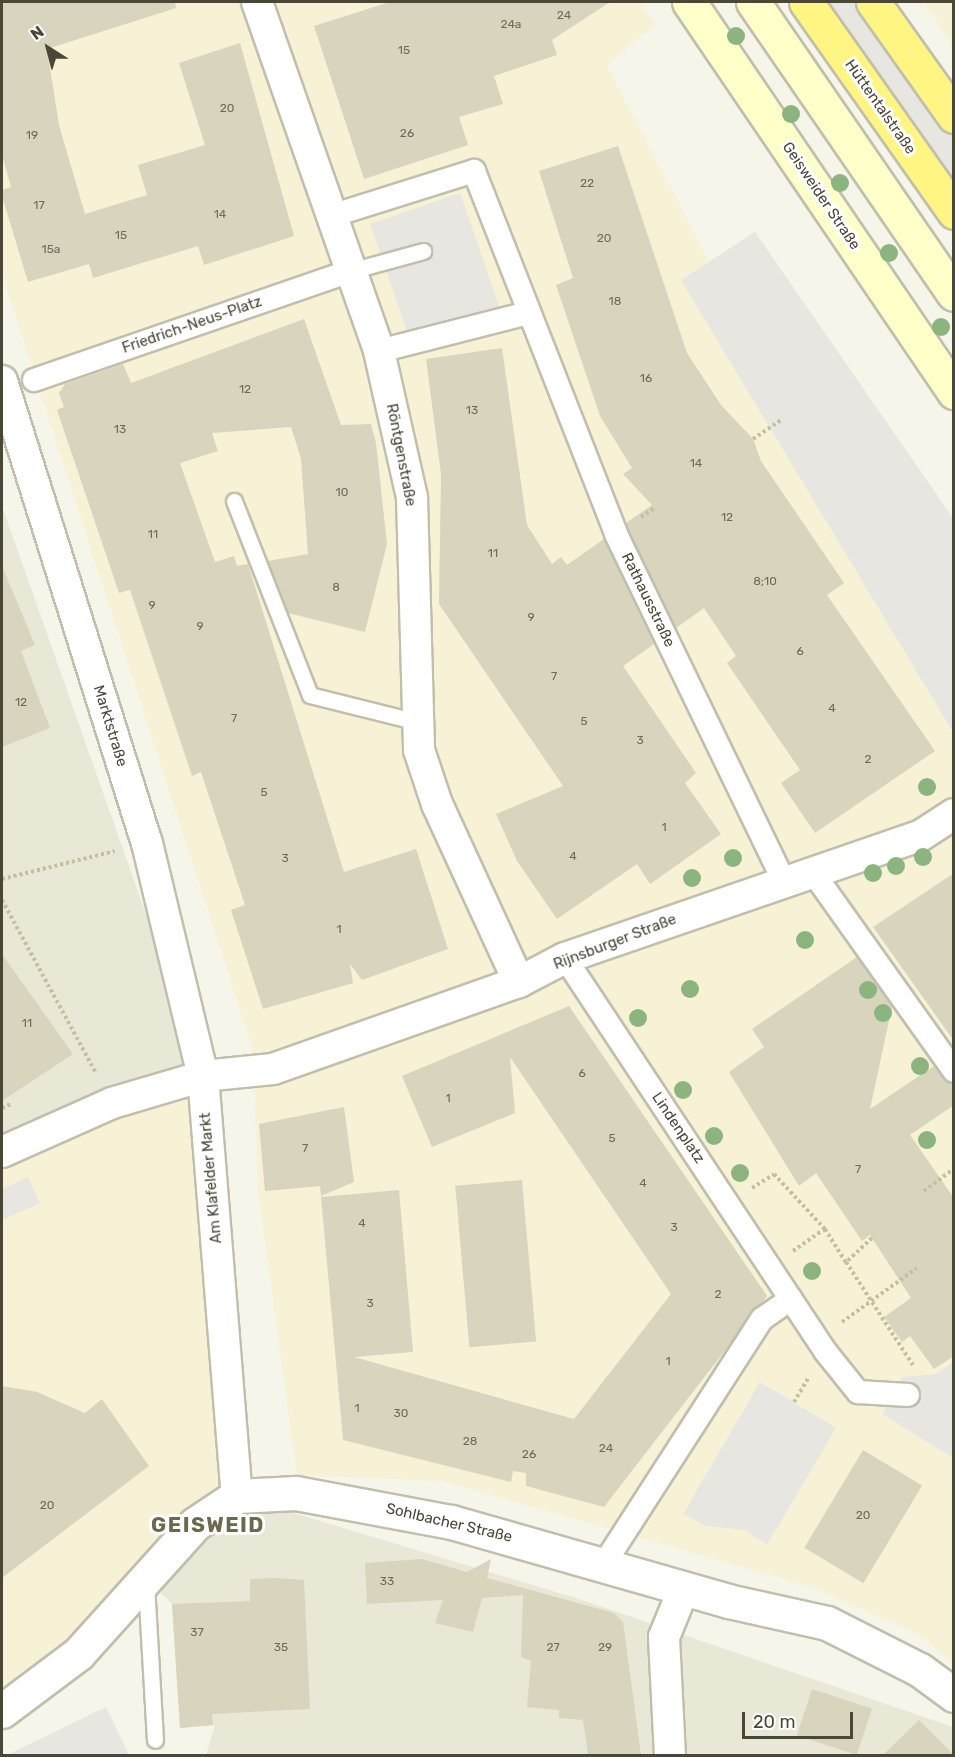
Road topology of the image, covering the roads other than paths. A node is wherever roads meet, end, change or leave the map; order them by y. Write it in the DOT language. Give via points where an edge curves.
graph roads {
  1 [pos="258,2"];
  2 [pos="689,2"];
  3 [pos="753,2"];
  4 [pos="806,2"];
  5 [pos="873,2"];
  6 [pos="954,116"];
  7 [pos="954,212"];
  8 [pos="331,216"];
  9 [pos="423,251"];
  10 [pos="350,271"];
  11 [pos="954,294"];
  12 [pos="528,313"];
  13 [pos="379,351"];
  14 [pos="34,380"];
  15 [pos="2,381"];
  16 [pos="954,392"];
  17 [pos="234,501"];
  18 [pos="418,722"];
  19 [pos="954,814"];
  20 [pos="812,871"];
  21 [pos="783,880"];
  22 [pos="565,958"];
  23 [pos="519,982"];
  24 [pos="954,1071"];
  25 [pos="203,1076"];
  26 [pos="2,1152"];
  27 [pos="791,1299"];
  28 [pos="908,1395"];
  29 [pos="237,1496"];
  30 [pos="604,1564"];
  31 [pos="145,1576"];
  32 [pos="684,1588"];
  33 [pos="954,1695"];
  34 [pos="2,1711"];
  35 [pos="155,1740"];
  36 [pos="669,1755"];
  1 -- 8 [label="street, Röntgenstraße"];
  2 -- 16 [label="main road, Geisweider Straße"];
  3 -- 11 [label="main road"];
  4 -- 7 [label="highway, Hüttentalstraße"];
  5 -- 6 [label="highway"];
  8 -- 10 [label="street, Röntgenstraße"];
  8 -- 12 [label="street, Rathausstraße" via="474,171"];
  9 -- 10 [label="lane"];
  10 -- 13 [label="street, Röntgenstraße"];
  10 -- 14 [label="street, Friedrich-Neus-Platz"];
  12 -- 13 [label="street"];
  12 -- 21 [label="street, Rathausstraße" via="616,534"];
  13 -- 18 [label="street, Röntgenstraße" via="412,498"];
  15 -- 25 [label="street, Marktstraße" via="147,843"];
  17 -- 18 [label="lane" via="310,694"];
  18 -- 23 [label="street, Röntgenstraße" via="419,750 437,804"];
  19 -- 20 [label="street, Rijnsburger Straße" via="920,836"];
  20 -- 21 [label="street, Rijnsburger Straße"];
  20 -- 24 [label="street"];
  21 -- 22 [label="street, Rijnsburger Straße"];
  22 -- 23 [label="street, Rijnsburger Straße"];
  22 -- 27 [label="street, Lindenplatz"];
  23 -- 25 [label="street, Rijnsburger Straße" via="273,1068"];
  25 -- 26 [label="street" via="112,1103"];
  25 -- 29 [label="street, Am Klafelder Markt"];
  27 -- 28 [label="street, Lindenplatz" via="858,1392"];
  27 -- 30 [label="street" via="762,1319"];
  29 -- 30 [label="street, Sohlbacher Straße" via="296,1493 344,1499"];
  29 -- 31 [label="street" via="195,1524"];
  30 -- 32 [label="street, Sohlbacher Straße"];
  31 -- 34 [label="street" via="78,1654"];
  31 -- 35 [label="lane"];
  32 -- 33 [label="street, Sohlbacher Straße" via="826,1623 920,1670"];
  32 -- 36 [label="street" via="662,1653"];
}
